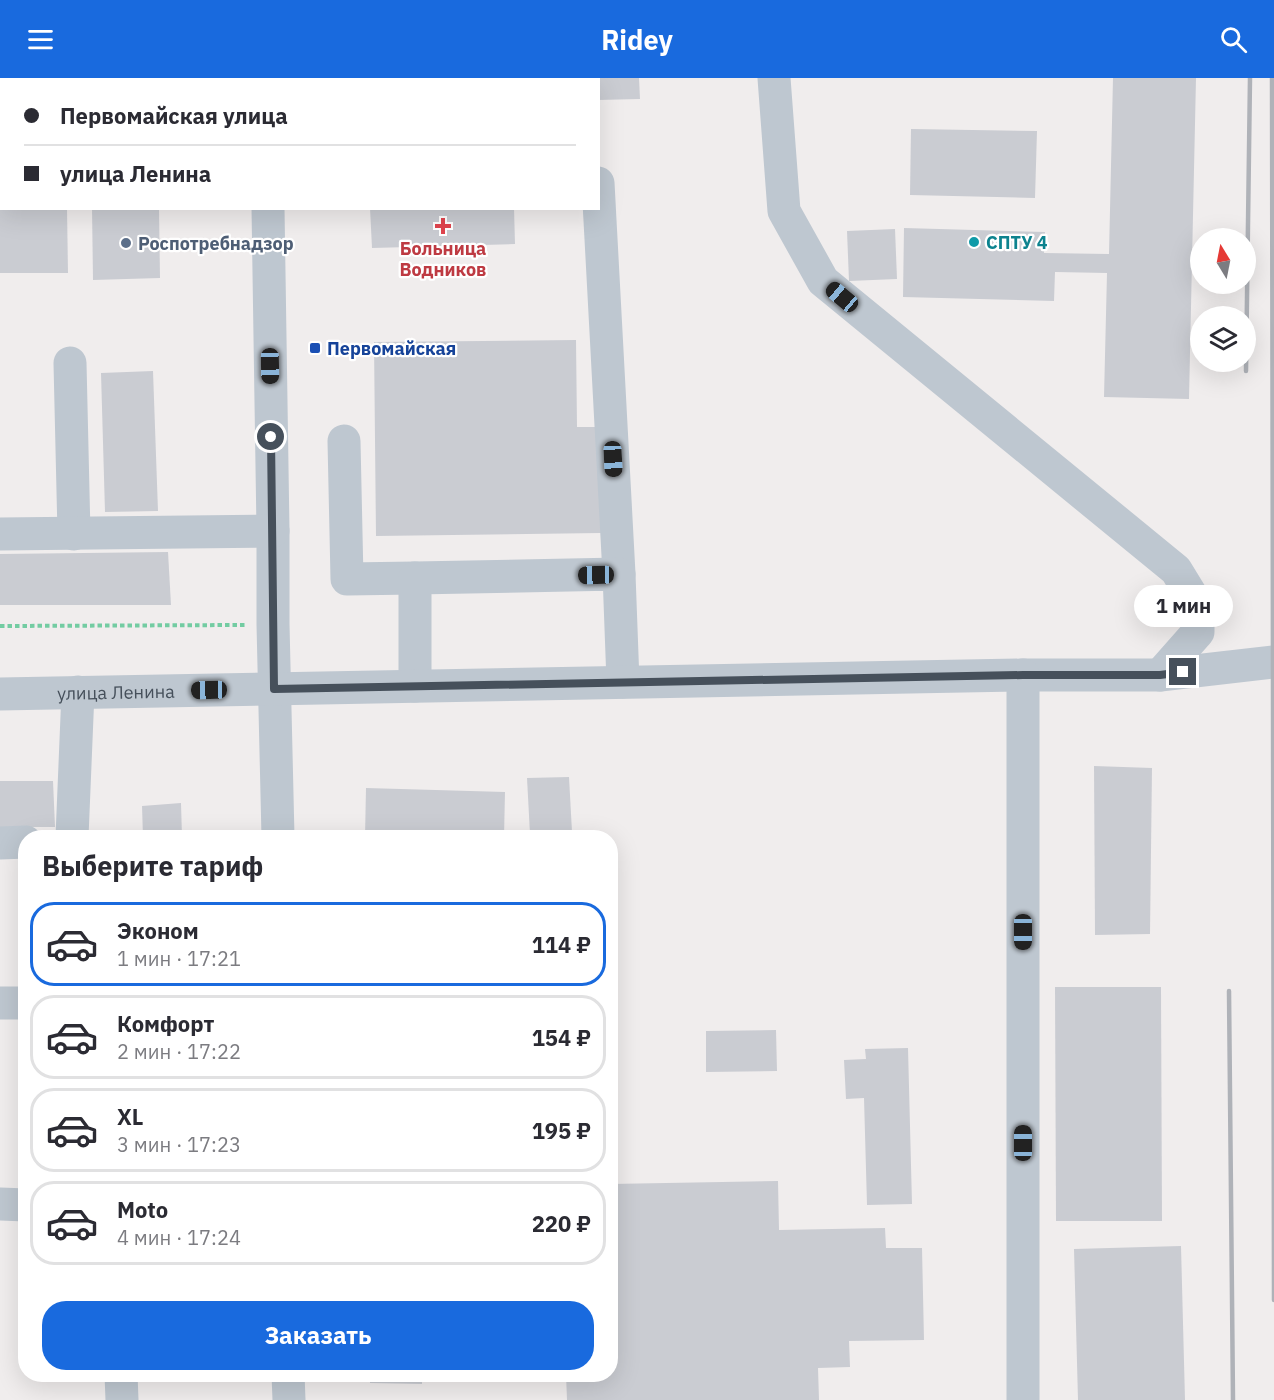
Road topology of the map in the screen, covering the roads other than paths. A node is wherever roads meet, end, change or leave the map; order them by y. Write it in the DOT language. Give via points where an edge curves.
graph roads {
  1 [pos="774,78"];
  2 [pos="267,210"];
  3 [pos="599,210"];
  4 [pos="70,363"];
  5 [pos="344,441"];
  6 [pos="273,531"];
  7 [pos="0,534"];
  8 [pos="74,534"];
  9 [pos="619,574"];
  10 [pos="415,578"];
  11 [pos="1274,662"];
  12 [pos="1023,675"];
  13 [pos="1160,675"];
  14 [pos="623,682"];
  15 [pos="415,686"];
  16 [pos="274,689"];
  17 [pos="78,692"];
  18 [pos="0,694"];
  19 [pos="72,830"];
  20 [pos="278,830"];
  21 [pos="18,842"];
  22 [pos="0,843"];
  23 [pos="0,1003"];
  24 [pos="18,1003"];
  25 [pos="0,1204"];
  26 [pos="18,1205"];
  27 [pos="121,1382"];
  28 [pos="288,1382"];
  29 [pos="122,1400"];
  30 [pos="289,1400"];
  31 [pos="1023,1400"];
  1 -- 13 [label="street" via="784,211 823,281 1176,570 1198,606 1198,632"];
  2 -- 6 [label="street"];
  3 -- 9 [label="street"];
  4 -- 8 [label="street"];
  5 -- 10 [label="street" via="347,579"];
  6 -- 8 [label="street"];
  6 -- 16 [label="street"];
  7 -- 8 [label="street"];
  9 -- 10 [label="street"];
  9 -- 14 [label="street"];
  10 -- 15 [label="street"];
  11 -- 13 [label="street, улица Ленина"];
  12 -- 13 [label="street, улица Ленина"];
  12 -- 14 [label="street, улица Ленина"];
  12 -- 31 [label="street"];
  14 -- 15 [label="street, улица Ленина"];
  15 -- 16 [label="street, улица Ленина"];
  16 -- 17 [label="street, улица Ленина"];
  16 -- 20 [label="street"];
  17 -- 18 [label="street, улица Ленина"];
  17 -- 19 [label="street"];
  21 -- 22 [label="street"];
  23 -- 24 [label="street"];
  25 -- 26 [label="street"];
  27 -- 29 [label="street"];
  28 -- 30 [label="street"];
}
